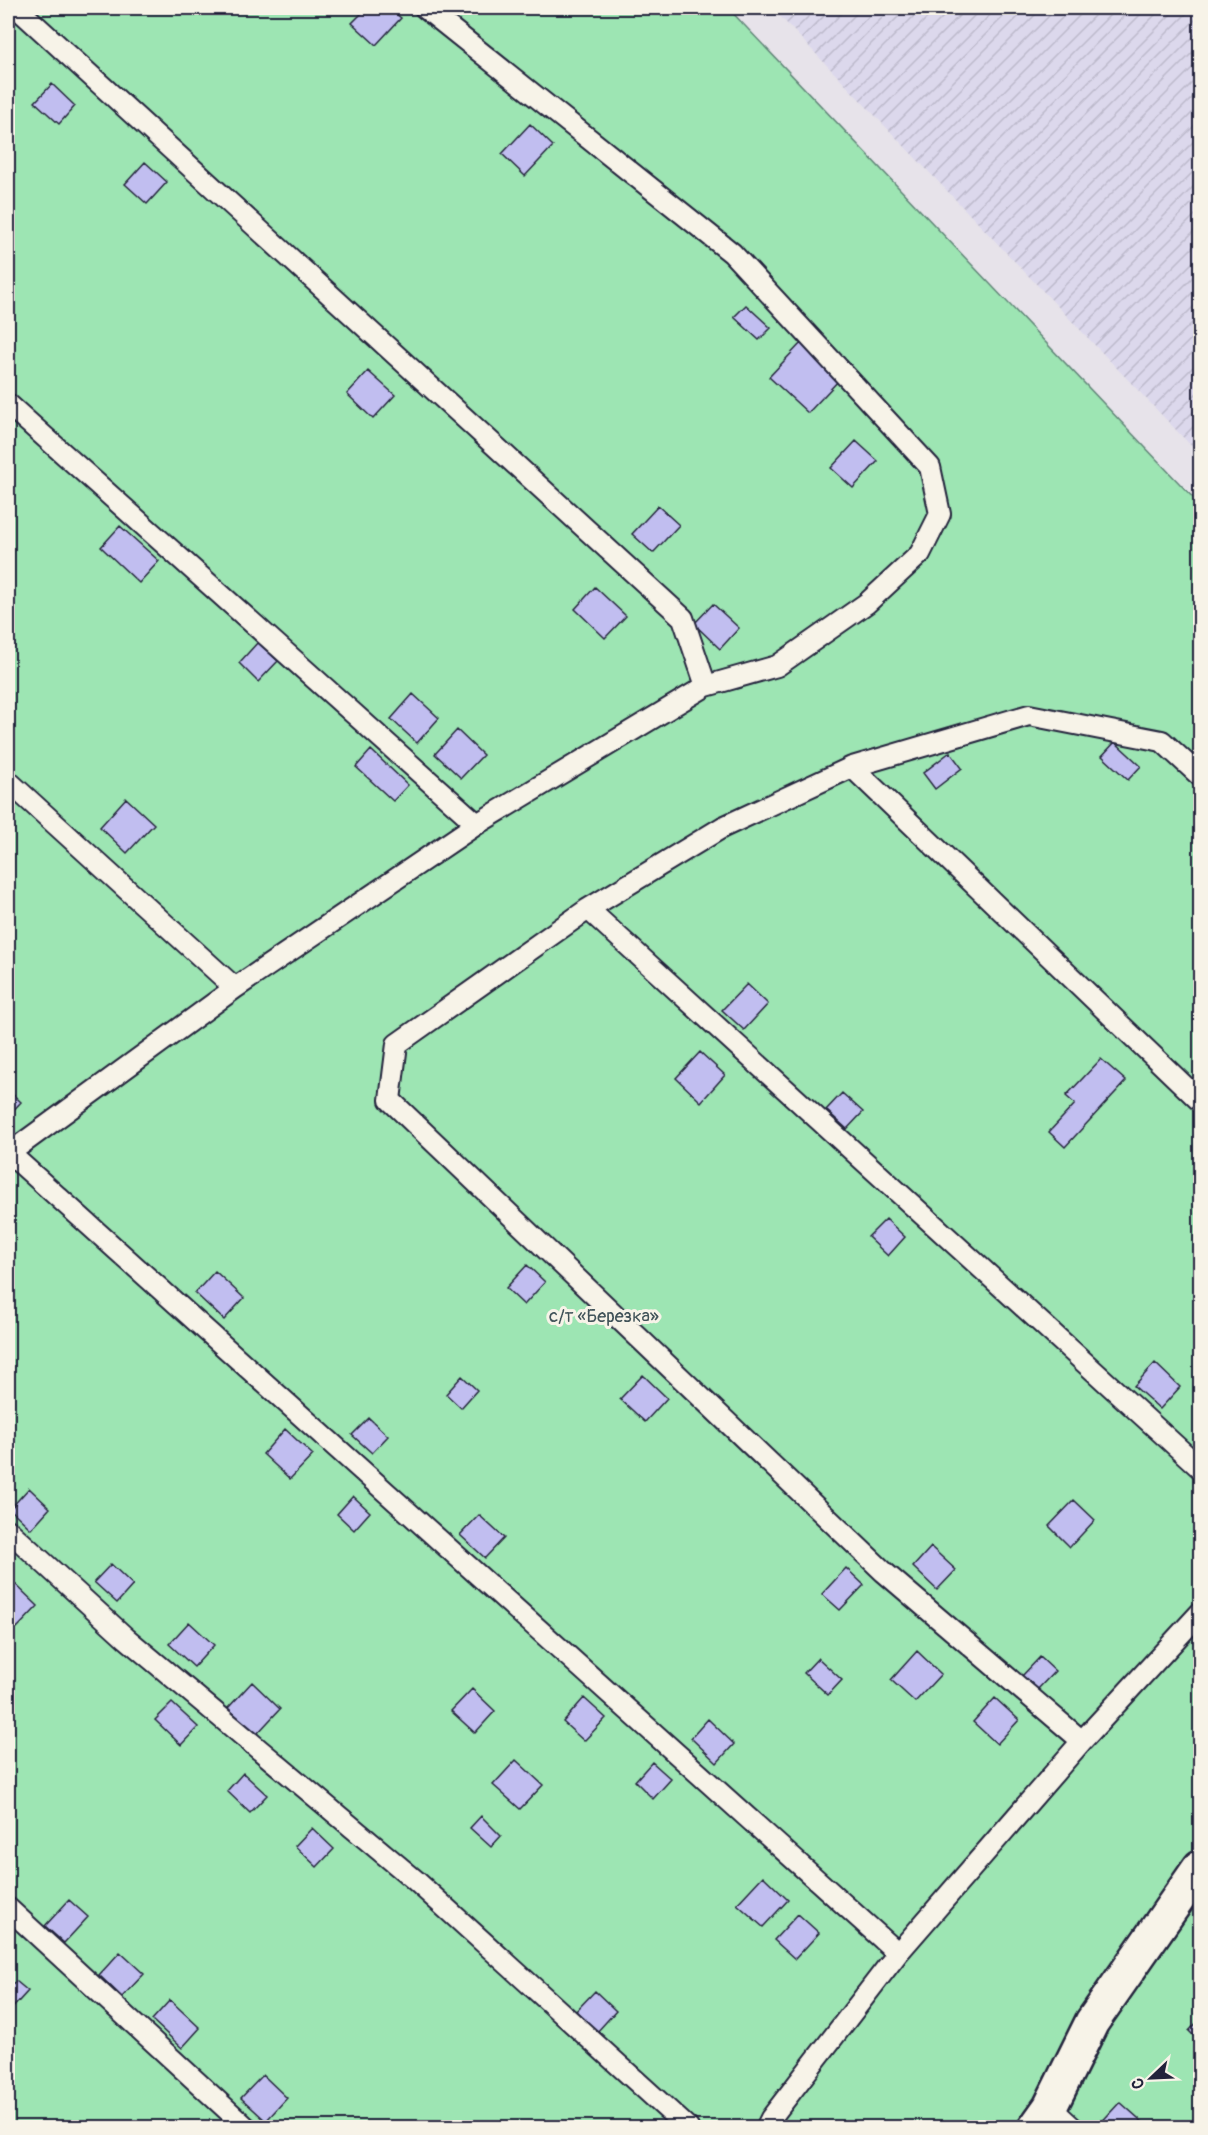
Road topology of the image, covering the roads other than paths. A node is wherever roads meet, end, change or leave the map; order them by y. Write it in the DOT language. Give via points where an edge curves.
graph roads {
  1 [pos="17,8"];
  2 [pos="426,8"];
  3 [pos="8,404"];
  4 [pos="706,686"];
  5 [pos="852,767"];
  6 [pos="1200,776"];
  7 [pos="8,781"];
  8 [pos="477,824"];
  9 [pos="588,909"];
  10 [pos="235,988"];
  11 [pos="1200,1101"];
  12 [pos="8,1153"];
  13 [pos="1200,1468"];
  14 [pos="8,1530"];
  15 [pos="1200,1612"];
  16 [pos="1082,1741"];
  17 [pos="1200,1867"];
  18 [pos="8,1908"];
  19 [pos="898,1953"];
  20 [pos="1052,2121"];
  21 [pos="246,2127"];
  22 [pos="688,2127"];
  23 [pos="766,2127"];
  1 -- 4 [label="lane" via="683,618"];
  2 -- 4 [label="lane" via="732,253 930,467 940,514 920,554 867,603 777,666"];
  3 -- 8 [label="lane"];
  4 -- 8 [label="lane"];
  5 -- 6 [label="lane" via="1029,715 1162,741"];
  5 -- 9 [label="lane" via="723,827"];
  5 -- 11 [label="lane"];
  7 -- 10 [label="lane"];
  8 -- 10 [label="lane"];
  9 -- 13 [label="lane"];
  9 -- 16 [label="lane" via="397,1044 390,1100 884,1572"];
  10 -- 12 [label="lane"];
  12 -- 19 [label="lane"];
  14 -- 22 [label="lane" via="126,1638 415,1880"];
  15 -- 16 [label="lane"];
  16 -- 19 [label="lane"];
  17 -- 20 [label="street" via="1092,2022"];
  18 -- 21 [label="lane"];
  19 -- 23 [label="lane"];
}
